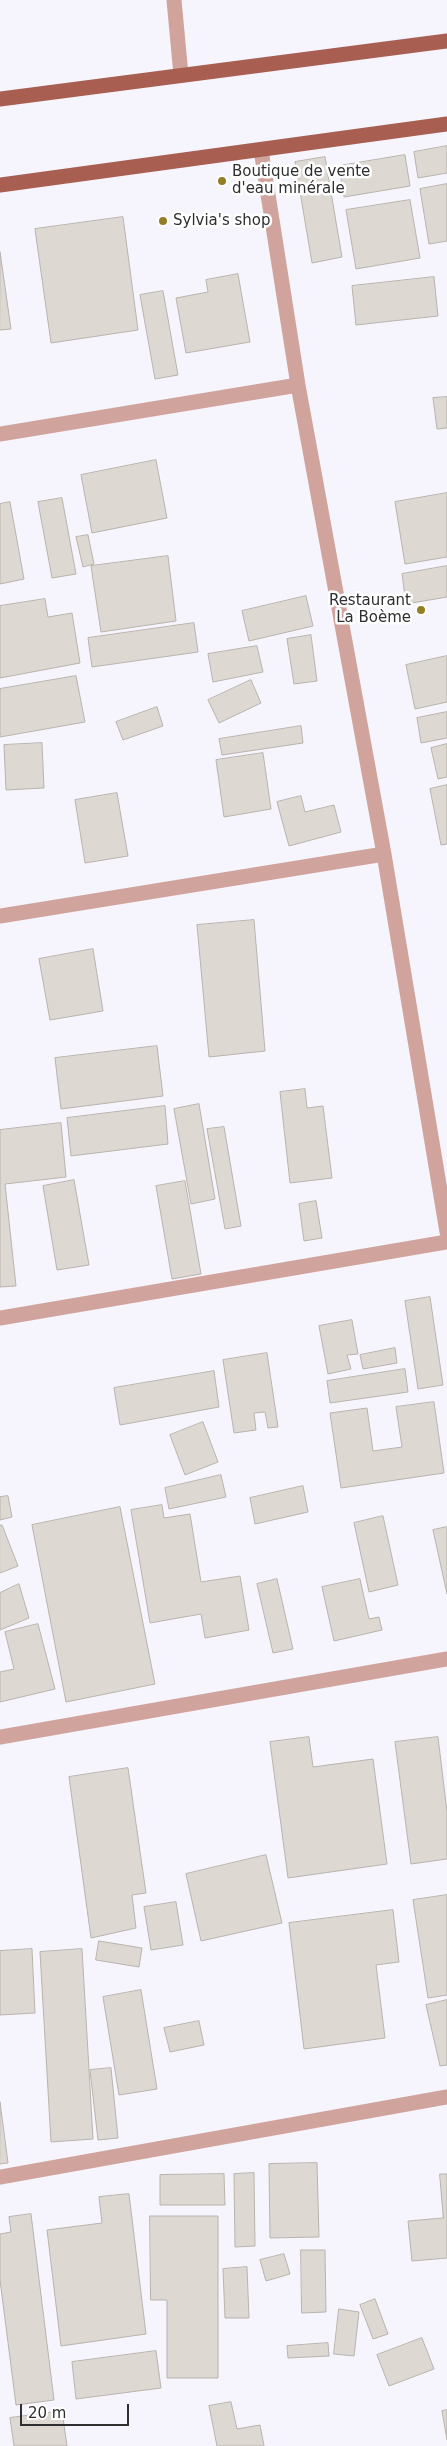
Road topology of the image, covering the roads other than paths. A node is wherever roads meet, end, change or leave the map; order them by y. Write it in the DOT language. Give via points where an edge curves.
graph roads {
  1 [pos="174,0"];
  2 [pos="447,41"];
  3 [pos="182,75"];
  4 [pos="0,99"];
  5 [pos="447,124"];
  6 [pos="261,150"];
  7 [pos="0,185"];
  8 [pos="298,385"];
  9 [pos="0,434"];
  10 [pos="384,854"];
  11 [pos="0,916"];
  12 [pos="447,1232"];
  13 [pos="447,1242"];
  14 [pos="0,1318"];
  15 [pos="447,1659"];
  16 [pos="0,1737"];
  17 [pos="447,2097"];
  18 [pos="0,2177"];
  1 -- 3 [label="street"];
  2 -- 3 [label="main road"];
  3 -- 4 [label="main road"];
  5 -- 6 [label="main road"];
  6 -- 7 [label="main road"];
  6 -- 8 [label="street"];
  8 -- 9 [label="street"];
  8 -- 10 [label="street"];
  10 -- 11 [label="street"];
  10 -- 12 [label="street"];
  13 -- 14 [label="street"];
  15 -- 16 [label="street"];
  17 -- 18 [label="street"];
}
